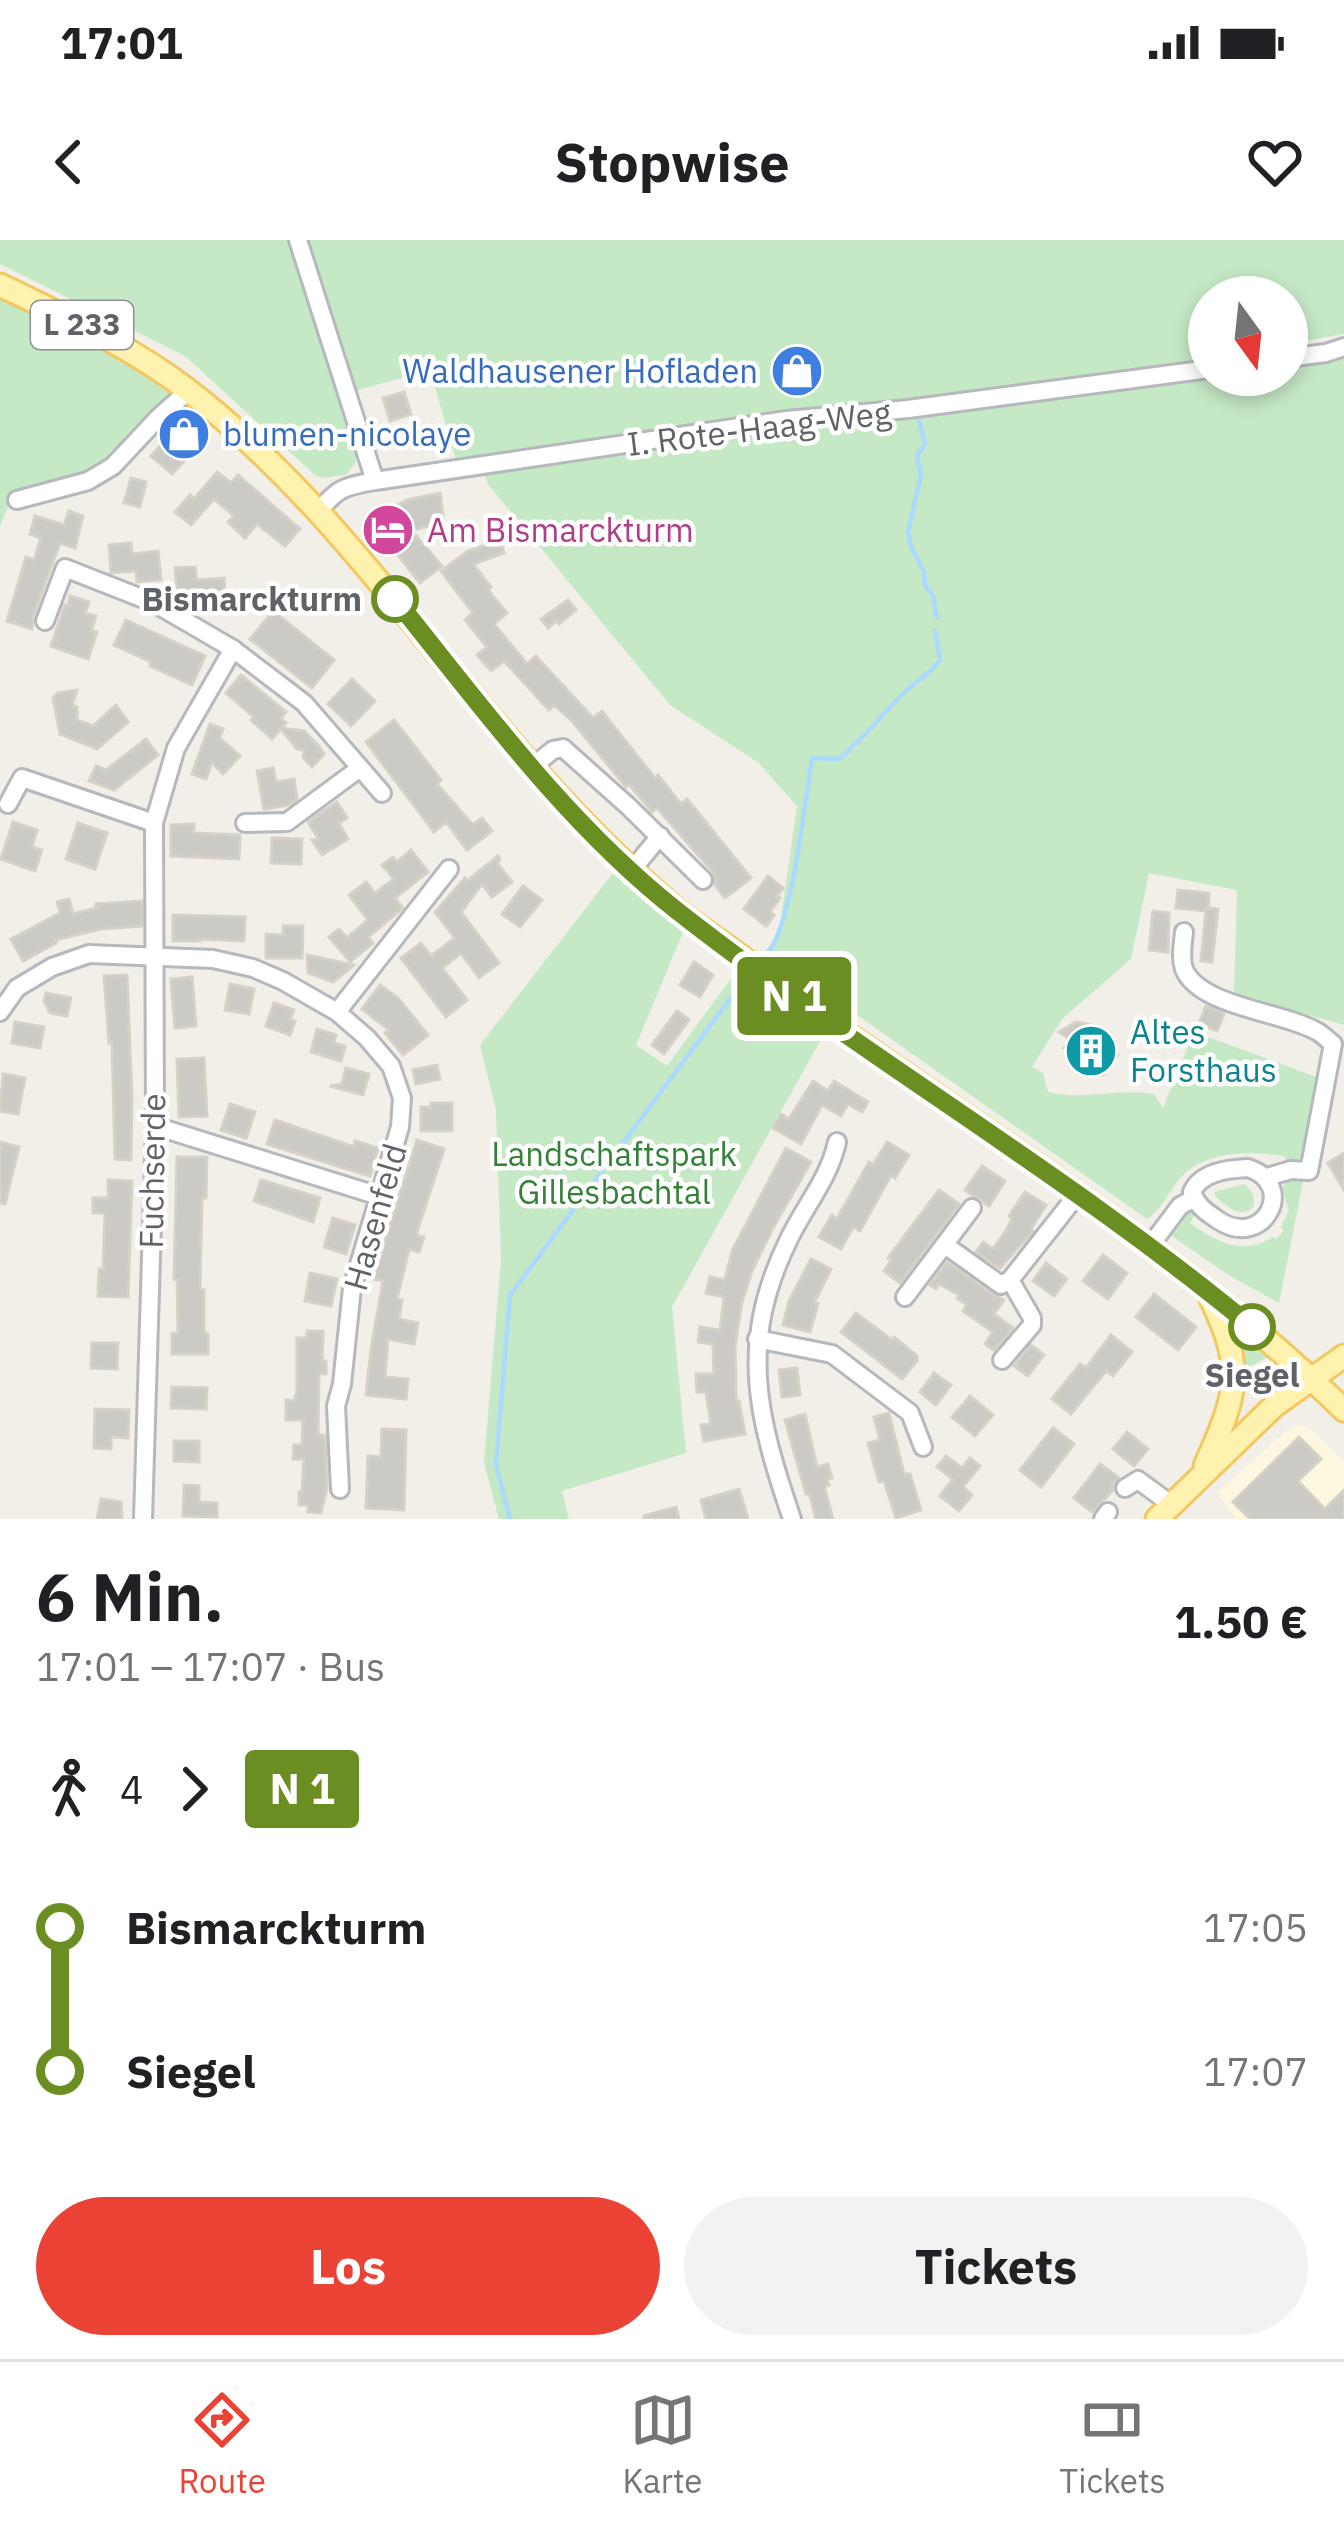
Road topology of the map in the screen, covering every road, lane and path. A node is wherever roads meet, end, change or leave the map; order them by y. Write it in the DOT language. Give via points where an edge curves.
graph roads {
  1 [pos="298,240"];
  2 [pos="0,284"];
  3 [pos="1344,347"];
  4 [pos="1308,355"];
  5 [pos="1188,372"];
  6 [pos="188,391"];
  7 [pos="376,481"];
  8 [pos="17,500"];
  9 [pos="320,511"];
  10 [pos="45,621"];
  11 [pos="233,649"];
  12 [pos="532,767"];
  13 [pos="360,768"];
  14 [pos="382,793"];
  15 [pos="8,804"];
  16 [pos="154,823"];
  17 [pos="245,823"];
  18 [pos="660,836"];
  19 [pos="449,869"];
  20 [pos="632,870"];
  21 [pos="703,880"];
  22 [pos="1184,932"];
  23 [pos="153,955"];
  24 [pos="0,1012"];
  25 [pos="337,1012"];
  26 [pos="155,1126"];
  27 [pos="837,1142"];
  28 [pos="1267,1178"];
  29 [pos="1077,1195"];
  30 [pos="380,1196"];
  31 [pos="1193,1199"];
  32 [pos="972,1208"];
  33 [pos="945,1245"];
  34 [pos="1150,1246"];
  35 [pos="1010,1280"];
  36 [pos="1207,1289"];
  37 [pos="905,1297"];
  38 [pos="757,1339"];
  39 [pos="1344,1356"];
  40 [pos="1002,1360"];
  41 [pos="1311,1378"];
  42 [pos="1344,1410"];
  43 [pos="923,1447"];
  44 [pos="1200,1477"];
  45 [pos="1125,1488"];
  46 [pos="340,1489"];
  47 [pos="1164,1512"];
  48 [pos="143,1519"];
  49 [pos="791,1519"];
  1 -- 7 [label="street"];
  2 -- 6 [label="main road, L 233"];
  3 -- 4 [label="street"];
  5 -- 7 [label="street, I. Rote-Haag-Weg"];
  6 -- 8 [label="street" via="113,466"];
  6 -- 9 [label="main road, L 233"];
  7 -- 9 [label="street, I. Rote-Haag-Weg" via="334,492"];
  9 -- 12 [label="main road, L 233"];
  10 -- 11 [label="street" via="64,568 154,603"];
  11 -- 13 [label="street" via="304,703"];
  11 -- 16 [label="street, Fuchserde" via="176,748"];
  12 -- 18 [label="street" via="563,748"];
  12 -- 20 [label="main road, L 233"];
  13 -- 14 [label="street"];
  13 -- 17 [label="street" via="287,822"];
  15 -- 16 [label="street" via="22,778"];
  16 -- 23 [label="street, Fuchserde"];
  18 -- 20 [label="street"];
  18 -- 21 [label="street"];
  19 -- 25 [label="street"];
  20 -- 29 [label="main road, L 233" via="707,933"];
  22 -- 28 [label="street" via="1181,957 1193,984 1333,1043 1309,1171"];
  23 -- 24 [label="street, Hasenfeld" via="89,954 52,967 17,988"];
  23 -- 25 [label="street, Hasenfeld" via="253,968"];
  23 -- 26 [label="street, Fuchserde"];
  25 -- 30 [label="street, Hasenfeld" via="391,1066 402,1098"];
  26 -- 30 [label="street"];
  26 -- 48 [label="street, Fuchserde"];
  27 -- 38 [label="street" via="768,1287"];
  28 -- 31 [label="street" via="1248,1168 1220,1172 1194,1186"];
  28 -- 31 [label="street" via="1271,1205 1250,1228 1230,1228"];
  29 -- 34 [label="main road, L 233"];
  29 -- 35 [label="street"];
  30 -- 46 [label="street, Hasenfeld" via="352,1288 336,1406"];
  31 -- 34 [label="street"];
  32 -- 33 [label="street"];
  33 -- 35 [label="street" via="1001,1285"];
  33 -- 37 [label="street"];
  34 -- 36 [label="main road, L 233"];
  35 -- 40 [label="street" via="1032,1325"];
  36 -- 41 [label="main road, L 233"];
  36 -- 44 [label="main road" via="1231,1345 1235,1384"];
  38 -- 43 [label="street" via="832,1354 910,1413"];
  38 -- 49 [label="street" via="763,1426"];
  39 -- 41 [label="main road"];
  41 -- 42 [label="main road, L 233"];
  41 -- 44 [label="main road"];
  44 -- 47 [label="main road"];
  45 -- 47 [label="street" via="1138,1480"];
}
